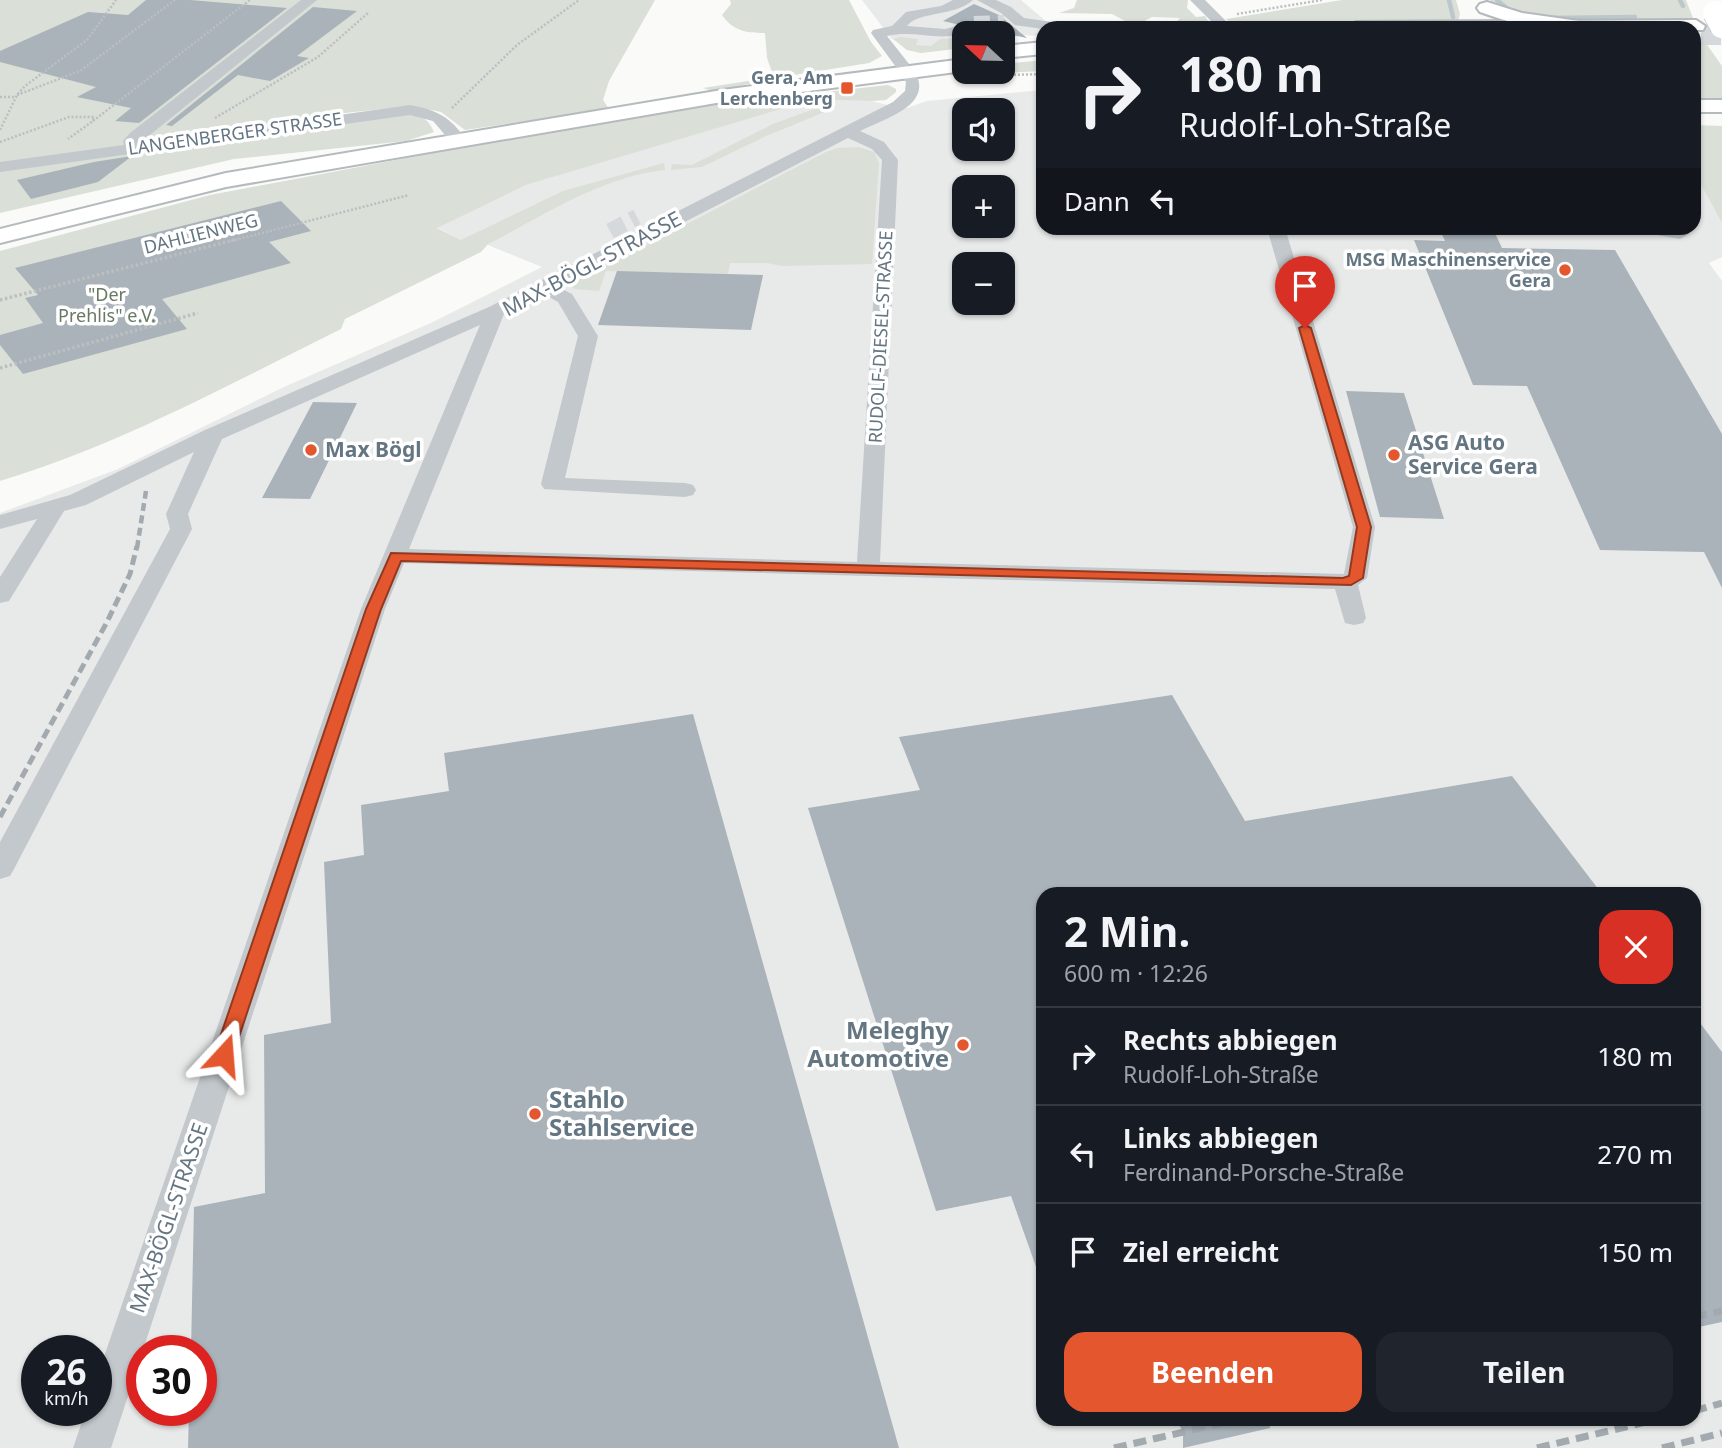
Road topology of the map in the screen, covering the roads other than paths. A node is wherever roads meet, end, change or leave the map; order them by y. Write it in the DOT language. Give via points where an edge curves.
graph roads {
  1 [pos="310,0"];
  2 [pos="984,0"];
  3 [pos="1197,0"];
  4 [pos="957,7"];
  5 [pos="1485,17"];
  6 [pos="1218,21"];
  7 [pos="1438,21"];
  8 [pos="1534,21"];
  9 [pos="1015,22"];
  10 [pos="1020,22"];
  11 [pos="1036,24"];
  12 [pos="898,30"];
  13 [pos="952,32"];
  14 [pos="1036,49"];
  15 [pos="1015,51"];
  16 [pos="952,58"];
  17 [pos="1036,58"];
  18 [pos="1015,60"];
  19 [pos="905,68"];
  20 [pos="952,70"];
  21 [pos="1701,106"];
  22 [pos="1722,106"];
  23 [pos="452,131"];
  24 [pos="848,132"];
  25 [pos="133,148"];
  26 [pos="0,167"];
  27 [pos="702,206"];
  28 [pos="637,217"];
  29 [pos="610,231"];
  30 [pos="1278,235"];
  31 [pos="0,236"];
  32 [pos="600,257"];
  33 [pos="545,287"];
  34 [pos="496,311"];
  35 [pos="214,435"];
  36 [pos="685,490"];
  37 [pos="56,506"];
  38 [pos="0,522"];
  39 [pos="396,556"];
  40 [pos="869,568"];
  41 [pos="1350,580"];
  42 [pos="0,596"];
  43 [pos="1354,618"];
  44 [pos="0,869"];
  45 [pos="92,1448"];
  1 -- 25 [label="street" via="136,136 131,141"];
  2 -- 10 [label="street"];
  3 -- 6 [label="street"];
  4 -- 12 [label="street" via="906,17"];
  5 -- 7 [label="main road"];
  5 -- 8 [label="highway"];
  9 -- 10 [label="street"];
  10 -- 11 [label="street"];
  12 -- 13 [label="street"];
  12 -- 19 [label="street" via="878,33"];
  14 -- 15 [label="main road"];
  16 -- 19 [label="main road"];
  17 -- 18 [label="main road"];
  19 -- 20 [label="main road"];
  19 -- 23 [label="main road, LANGENBERGER STRASSE"];
  19 -- 24 [label="street, MAX-BÖGL-STRASSE" via="916,83 910,97"];
  21 -- 22 [label="main road"];
  23 -- 25 [label="street, LANGENBERGER STRASSE" via="434,114 410,110"];
  23 -- 31 [label="main road, LANGENBERGER STRASSE"];
  24 -- 27 [label="street, MAX-BÖGL-STRASSE"];
  24 -- 40 [label="street, RUDOLF-DIESEL-STRASSE" via="876,143 890,160"];
  25 -- 26 [label="street, LANGENBERGER STRASSE"];
  27 -- 28 [label="lane"];
  27 -- 32 [label="street, MAX-BÖGL-STRASSE"];
  29 -- 32 [label="street"];
  30 -- 41 [label="street" via="1364,527"];
  32 -- 33 [label="street, MAX-BÖGL-STRASSE"];
  33 -- 34 [label="street, MAX-BÖGL-STRASSE"];
  33 -- 36 [label="street" via="565,298 588,336 552,484"];
  34 -- 35 [label="street"];
  34 -- 39 [label="street, MAX-BÖGL-STRASSE"];
  35 -- 37 [label="street" via="78,500"];
  35 -- 44 [label="street" via="177,514 181,528"];
  37 -- 38 [label="street"];
  37 -- 42 [label="street"];
  39 -- 40 [label="street"];
  39 -- 45 [label="street, MAX-BÖGL-STRASSE" via="373,609"];
  40 -- 41 [label="street"];
  41 -- 43 [label="lane"];
}
